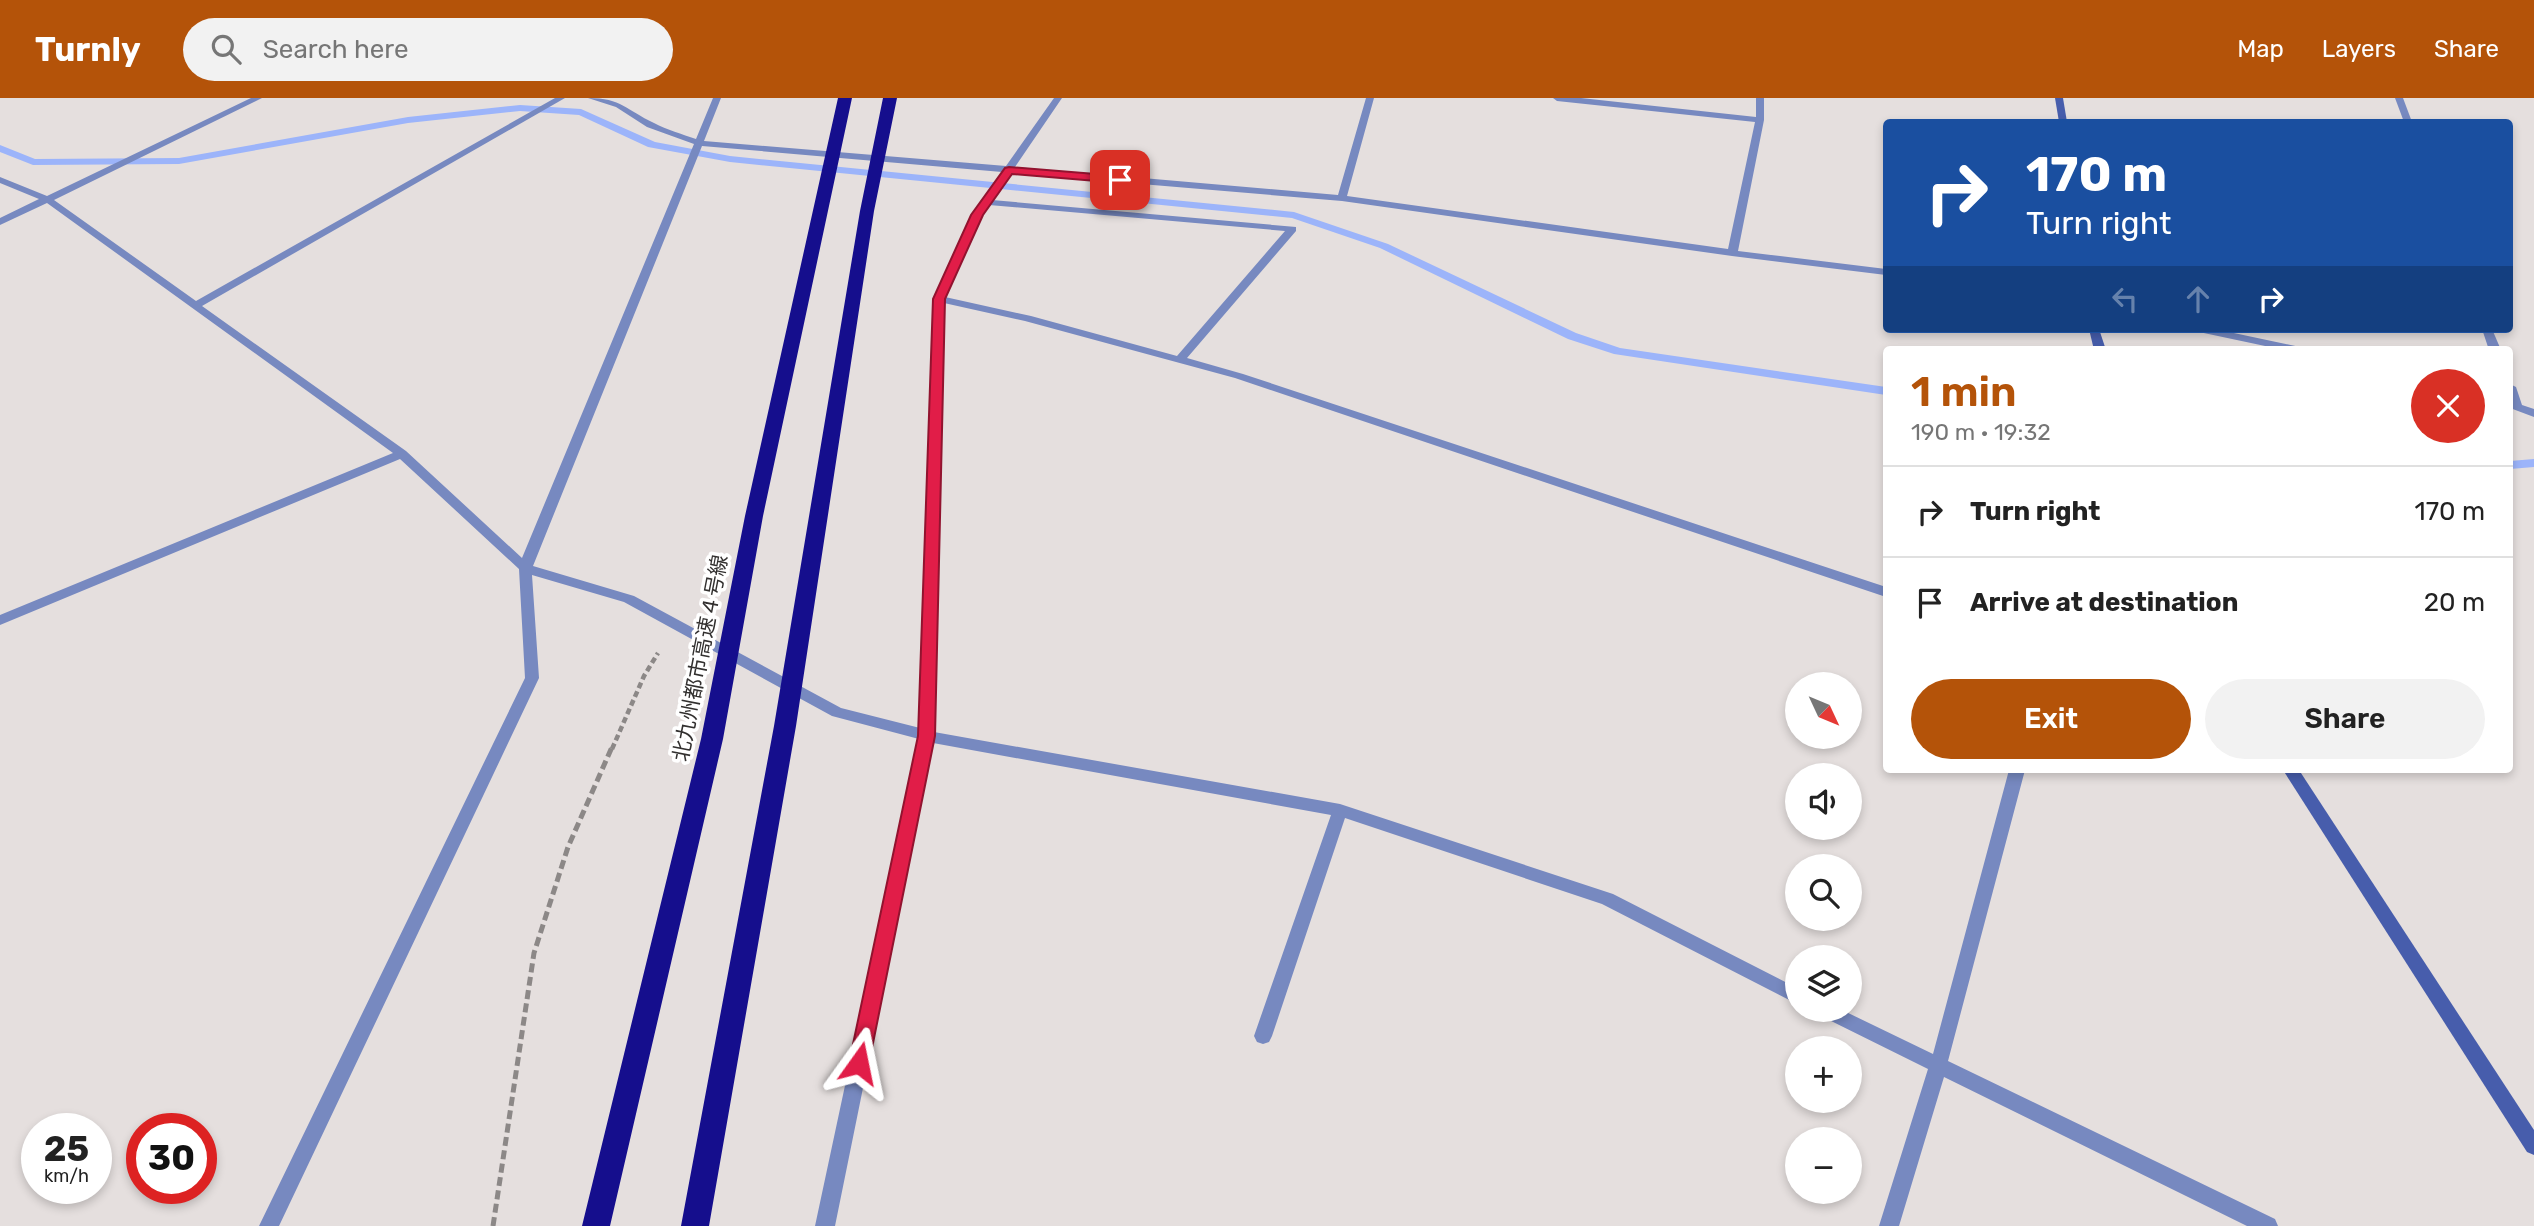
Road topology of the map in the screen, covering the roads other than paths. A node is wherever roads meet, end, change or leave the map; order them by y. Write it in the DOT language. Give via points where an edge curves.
graph roads {
  1 [pos="255,98"];
  2 [pos="561,98"];
  3 [pos="592,98"];
  4 [pos="717,98"];
  5 [pos="1058,98"];
  6 [pos="1370,98"];
  7 [pos="1556,98"];
  8 [pos="1760,98"];
  9 [pos="2059,98"];
  10 [pos="2399,98"];
  11 [pos="890,99"];
  12 [pos="845,100"];
  13 [pos="2062,119"];
  14 [pos="2407,119"];
  15 [pos="1760,120"];
  16 [pos="699,143"];
  17 [pos="1009,170"];
  18 [pos="0,180"];
  19 [pos="1342,198"];
  20 [pos="47,199"];
  21 [pos="986,202"];
  22 [pos="0,222"];
  23 [pos="1732,253"];
  24 [pos="1883,272"];
  25 [pos="939,299"];
  26 [pos="194,306"];
  27 [pos="2218,333"];
  28 [pos="2281,346"];
  29 [pos="1179,360"];
  30 [pos="2513,405"];
  31 [pos="2534,413"];
  32 [pos="402,454"];
  33 [pos="525,568"];
  34 [pos="1883,591"];
  35 [pos="0,620"];
  36 [pos="927,736"];
  37 [pos="2016,773"];
  38 [pos="2293,773"];
  39 [pos="1340,810"];
  40 [pos="1785,990"];
  41 [pos="1849,1022"];
  42 [pos="1263,1036"];
  43 [pos="1938,1067"];
  44 [pos="2534,1146"];
  45 [pos="269,1226"];
  46 [pos="596,1226"];
  47 [pos="695,1226"];
  48 [pos="825,1226"];
  49 [pos="1889,1226"];
  50 [pos="2268,1226"];
  1 -- 20 [label="street"];
  2 -- 26 [label="street"];
  3 -- 16 [label="street" via="619,104 650,125"];
  4 -- 16 [label="street"];
  5 -- 17 [label="street"];
  6 -- 19 [label="street"];
  7 -- 15 [label="street"];
  8 -- 15 [label="street"];
  9 -- 13 [label="street"];
  10 -- 14 [label="street"];
  11 -- 47 [label="highway" via="867,211 785,726"];
  12 -- 46 [label="highway, 北九州都市高速４号線" via="754,516 712,739"];
  15 -- 23 [label="street"];
  16 -- 17 [label="street"];
  16 -- 33 [label="street"];
  17 -- 19 [label="street"];
  17 -- 21 [label="street"];
  18 -- 20 [label="street"];
  19 -- 23 [label="street"];
  20 -- 22 [label="street"];
  20 -- 26 [label="street"];
  21 -- 25 [label="street"];
  21 -- 29 [label="street" via="1292,229"];
  23 -- 24 [label="street"];
  25 -- 29 [label="street"];
  25 -- 36 [label="street"];
  26 -- 32 [label="street"];
  27 -- 28 [label="street"];
  29 -- 34 [label="street" via="1239,376"];
  30 -- 31 [label="street"];
  32 -- 33 [label="street"];
  32 -- 35 [label="street"];
  33 -- 36 [label="street" via="629,599 837,712"];
  33 -- 45 [label="street" via="532,678"];
  36 -- 39 [label="street"];
  36 -- 48 [label="street"];
  37 -- 43 [label="street"];
  38 -- 44 [label="street"];
  39 -- 40 [label="street" via="1607,899"];
  39 -- 42 [label="street"];
  41 -- 43 [label="street"];
  43 -- 49 [label="street"];
  43 -- 50 [label="street"];
}
